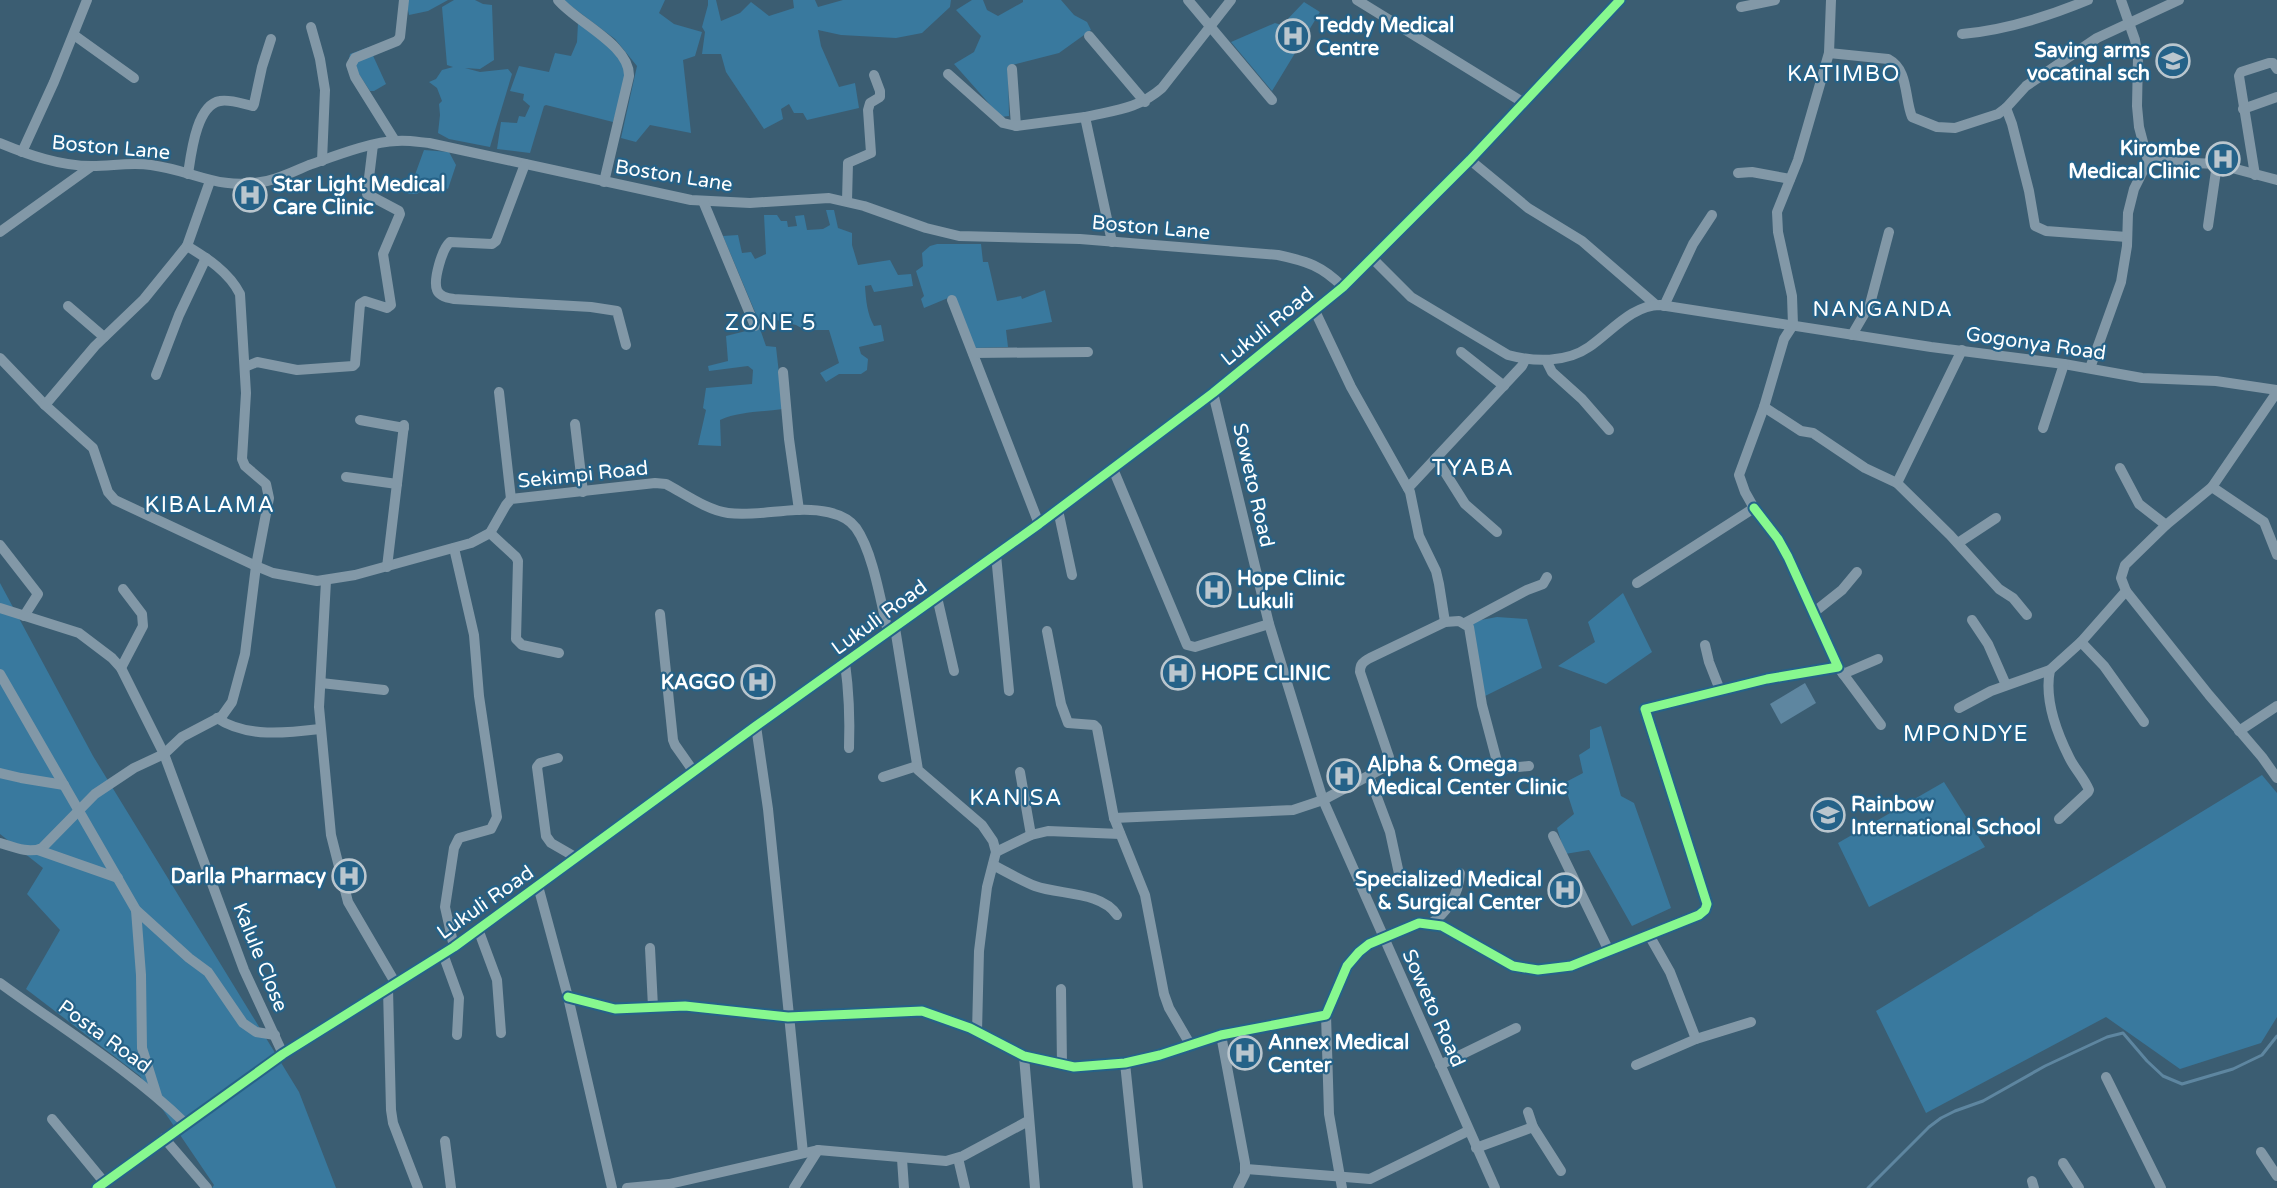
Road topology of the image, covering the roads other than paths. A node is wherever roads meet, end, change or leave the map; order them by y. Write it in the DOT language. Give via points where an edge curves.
graph roads {
  1 [pos="87,0"];
  2 [pos="404,0"];
  3 [pos="558,0"];
  4 [pos="1188,0"];
  5 [pos="1231,0"];
  6 [pos="1357,0"];
  7 [pos="1620,0"];
  8 [pos="1775,0"];
  9 [pos="1831,0"];
  10 [pos="2088,0"];
  11 [pos="2121,0"];
  12 [pos="2179,0"];
  13 [pos="1741,7"];
  14 [pos="2130,22"];
  15 [pos="1212,26"];
  16 [pos="311,27"];
  17 [pos="1962,34"];
  18 [pos="74,35"];
  19 [pos="1089,36"];
  20 [pos="272,39"];
  21 [pos="1829,52"];
  22 [pos="1012,69"];
  23 [pos="2277,69"];
  24 [pos="948,74"];
  25 [pos="873,75"];
  26 [pos="134,78"];
  27 [pos="2277,97"];
  28 [pos="1272,100"];
  29 [pos="1145,102"];
  30 [pos="1524,103"];
  31 [pos="2006,108"];
  32 [pos="2243,109"];
  33 [pos="1085,117"];
  34 [pos="1016,126"];
  35 [pos="395,141"];
  36 [pos="0,142"];
  37 [pos="373,145"];
  38 [pos="22,152"];
  39 [pos="322,160"];
  40 [pos="1470,160"];
  41 [pos="2148,161"];
  42 [pos="525,164"];
  43 [pos="2217,164"];
  44 [pos="92,166"];
  45 [pos="1738,172"];
  46 [pos="188,174"];
  47 [pos="2255,175"];
  48 [pos="1790,179"];
  49 [pos="2277,180"];
  50 [pos="210,181"];
  51 [pos="604,182"];
  52 [pos="703,201"];
  53 [pos="847,201"];
  54 [pos="1712,215"];
  55 [pos="2208,226"];
  56 [pos="0,232"];
  57 [pos="1889,232"];
  58 [pos="2127,237"];
  59 [pos="1112,242"];
  60 [pos="187,246"];
  61 [pos="206,258"];
  62 [pos="1372,258"];
  63 [pos="1343,287"];
  64 [pos="952,300"];
  65 [pos="1660,305"];
  66 [pos="68,306"];
  67 [pos="1315,311"];
  68 [pos="1793,325"];
  69 [pos="755,326"];
  70 [pos="1852,334"];
  71 [pos="104,337"];
  72 [pos="626,345"];
  73 [pos="1962,350"];
  74 [pos="1088,352"];
  75 [pos="1461,352"];
  76 [pos="973,353"];
  77 [pos="0,358"];
  78 [pos="1525,360"];
  79 [pos="1546,360"];
  80 [pos="2064,364"];
  81 [pos="245,367"];
  82 [pos="2090,368"];
  83 [pos="783,372"];
  84 [pos="156,375"];
  85 [pos="1504,386"];
  86 [pos="2277,391"];
  87 [pos="499,392"];
  88 [pos="1213,393"];
  89 [pos="45,405"];
  90 [pos="1764,407"];
  91 [pos="360,420"];
  92 [pos="575,424"];
  93 [pos="2043,428"];
  94 [pos="1609,430"];
  95 [pos="1436,458"];
  96 [pos="2120,468"];
  97 [pos="1113,469"];
  98 [pos="346,477"];
  99 [pos="1897,483"];
  100 [pos="397,484"];
  101 [pos="2212,487"];
  102 [pos="1408,488"];
  103 [pos="583,492"];
  104 [pos="511,499"];
  105 [pos="1754,508"];
  106 [pos="800,510"];
  107 [pos="1058,510"];
  108 [pos="1996,518"];
  109 [pos="1039,524"];
  110 [pos="2166,525"];
  111 [pos="1497,532"];
  112 [pos="490,533"];
  113 [pos="1958,543"];
  114 [pos="0,545"];
  115 [pos="454,548"];
  116 [pos="996,555"];
  117 [pos="2277,555"];
  118 [pos="256,567"];
  119 [pos="387,567"];
  120 [pos="1857,572"];
  121 [pos="1071,575"];
  122 [pos="1546,576"];
  123 [pos="326,581"];
  124 [pos="1637,583"];
  125 [pos="123,589"];
  126 [pos="2126,591"];
  127 [pos="937,597"];
  128 [pos="0,609"];
  129 [pos="1813,613"];
  130 [pos="660,614"];
  131 [pos="2027,615"];
  132 [pos="24,616"];
  133 [pos="1972,620"];
  134 [pos="1445,622"];
  135 [pos="1465,623"];
  136 [pos="1269,624"];
  137 [pos="892,630"];
  138 [pos="1047,631"];
  139 [pos="2081,642"];
  140 [pos="1705,645"];
  141 [pos="559,653"];
  142 [pos="1878,659"];
  143 [pos="845,663"];
  144 [pos="121,668"];
  145 [pos="954,670"];
  146 [pos="1841,670"];
  147 [pos="2050,670"];
  148 [pos="0,674"];
  149 [pos="321,683"];
  150 [pos="2006,685"];
  151 [pos="384,690"];
  152 [pos="1720,690"];
  153 [pos="1009,691"];
  154 [pos="2277,706"];
  155 [pos="1959,708"];
  156 [pos="217,718"];
  157 [pos="2144,722"];
  158 [pos="1881,725"];
  159 [pos="756,726"];
  160 [pos="321,729"];
  161 [pos="2239,731"];
  162 [pos="849,748"];
  163 [pos="164,754"];
  164 [pos="558,758"];
  165 [pos="917,766"];
  166 [pos="1529,766"];
  167 [pos="694,772"];
  168 [pos="1020,772"];
  169 [pos="0,773"];
  170 [pos="1369,776"];
  171 [pos="884,777"];
  172 [pos="2277,778"];
  173 [pos="64,785"];
  174 [pos="1323,800"];
  175 [pos="79,809"];
  176 [pos="1114,818"];
  177 [pos="2059,819"];
  178 [pos="1030,834"];
  179 [pos="1120,834"];
  180 [pos="1553,836"];
  181 [pos="0,843"];
  182 [pos="38,850"];
  183 [pos="996,852"];
  184 [pos="577,858"];
  185 [pos="993,865"];
  186 [pos="1460,873"];
  187 [pos="118,878"];
  188 [pos="1401,884"];
  189 [pos="538,886"];
  190 [pos="136,910"];
  191 [pos="1117,915"];
  192 [pos="1430,924"];
  193 [pos="478,929"];
  194 [pos="1649,935"];
  195 [pos="1383,937"];
  196 [pos="454,947"];
  197 [pos="650,948"];
  198 [pos="1609,951"];
  199 [pos="443,954"];
  200 [pos="0,983"];
  201 [pos="392,986"];
  202 [pos="1061,990"];
  203 [pos="568,997"];
  204 [pos="653,1007"];
  205 [pos="1326,1016"];
  206 [pos="788,1017"];
  207 [pos="1751,1022"];
  208 [pos="1516,1028"];
  209 [pos="977,1032"];
  210 [pos="501,1033"];
  211 [pos="275,1035"];
  212 [pos="458,1035"];
  213 [pos="1221,1035"];
  214 [pos="1696,1039"];
  215 [pos="1190,1044"];
  216 [pos="283,1054"];
  217 [pos="1024,1056"];
  218 [pos="1125,1063"];
  219 [pos="1062,1065"];
  220 [pos="1440,1065"];
  221 [pos="1636,1065"];
  222 [pos="2106,1077"];
  223 [pos="157,1096"];
  224 [pos="1528,1112"];
  225 [pos="52,1119"];
  226 [pos="1028,1120"];
  227 [pos="185,1123"];
  228 [pos="1533,1127"];
  229 [pos="1468,1131"];
  230 [pos="164,1138"];
  231 [pos="445,1141"];
  232 [pos="1476,1148"];
  233 [pos="818,1150"];
  234 [pos="2261,1152"];
  235 [pos="803,1153"];
  236 [pos="958,1158"];
  237 [pos="902,1159"];
  238 [pos="2063,1163"];
  239 [pos="1246,1169"];
  240 [pos="1561,1171"];
  241 [pos="1340,1176"];
  242 [pos="2277,1176"];
  243 [pos="100,1185"];
  244 [pos="669,1186"];
  245 [pos="207,1188"];
  246 [pos="418,1188"];
  247 [pos="451,1188"];
  248 [pos="612,1188"];
  249 [pos="627,1188"];
  250 [pos="794,1188"];
  251 [pos="904,1188"];
  252 [pos="965,1188"];
  253 [pos="1035,1188"];
  254 [pos="1138,1188"];
  255 [pos="1238,1188"];
  256 [pos="1342,1188"];
  257 [pos="1495,1188"];
  258 [pos="2079,1188"];
  259 [pos="2161,1188"];
  1 -- 18 [label="street"];
  2 -- 35 [label="street" via="397,41 355,58 351,65"];
  3 -- 51 [label="street" via="619,51 627,64 628,76"];
  4 -- 15 [label="street"];
  5 -- 15 [label="street"];
  6 -- 30 [label="street"];
  7 -- 30 [label="street, Lukuli Road"];
  8 -- 13 [label="street"];
  9 -- 21 [label="street"];
  10 -- 17 [label="street" via="2046,17"];
  11 -- 14 [label="street"];
  12 -- 14 [label="street"];
  14 -- 31 [label="street" via="2059,62 2026,86"];
  14 -- 41 [label="street" via="2138,57 2139,127"];
  15 -- 28 [label="street"];
  15 -- 29 [label="street" via="1162,88"];
  16 -- 39 [label="street" via="325,90"];
  18 -- 26 [label="street"];
  18 -- 38 [label="street"];
  19 -- 29 [label="street"];
  20 -- 46 [label="street" via="255,104 214,102 193,138"];
  21 -- 31 [label="street" via="1895,63 1902,71 1912,117 1919,121 1955,128"];
  21 -- 48 [label="street"];
  22 -- 34 [label="street"];
  23 -- 32 [label="street" via="2269,63 2241,72 2238,80"];
  24 -- 34 [label="street" via="1000,121"];
  25 -- 53 [label="street" via="880,98 870,103 868,110 871,153 848,163"];
  27 -- 32 [label="street"];
  29 -- 33 [label="street"];
  30 -- 40 [label="street, Lukuli Road"];
  31 -- 58 [label="street" via="2035,226 2046,231"];
  32 -- 47 [label="street"];
  33 -- 34 [label="street"];
  33 -- 59 [label="street"];
  35 -- 37 [label="street, Boston Lane"];
  35 -- 42 [label="street, Boston Lane" via="446,146"];
  36 -- 38 [label="street, Boston Lane"];
  37 -- 39 [label="street, Boston Lane"];
  37 -- 81 [label="street" via="368,194 400,214 383,254 391,305 387,308 365,301 360,304 353,366 297,370 257,362"];
  38 -- 44 [label="street, Boston Lane" via="50,161"];
  39 -- 50 [label="street, Boston Lane" via="270,181"];
  40 -- 62 [label="street, Lukuli Road"];
  40 -- 65 [label="street" via="1528,208 1582,241"];
  41 -- 43 [label="street"];
  41 -- 58 [label="street" via="2134,189"];
  42 -- 51 [label="street, Boston Lane"];
  42 -- 72 [label="street" via="496,241 450,242 442,254 437,291 447,298 616,311"];
  43 -- 47 [label="street"];
  43 -- 55 [label="street"];
  44 -- 46 [label="street, Boston Lane" via="148,164"];
  44 -- 56 [label="street"];
  45 -- 48 [label="street"];
  46 -- 50 [label="street, Boston Lane"];
  47 -- 49 [label="street"];
  48 -- 68 [label="street" via="1777,212"];
  50 -- 60 [label="street"];
  51 -- 52 [label="street, Boston Lane"];
  52 -- 53 [label="street, Boston Lane"];
  52 -- 69 [label="street"];
  53 -- 59 [label="street, Boston Lane" via="958,236"];
  54 -- 65 [label="street"];
  57 -- 70 [label="street" via="1870,304"];
  58 -- 82 [label="street" via="2121,282"];
  59 -- 63 [label="street, Boston Lane" via="1286,256 1324,269"];
  60 -- 61 [label="street"];
  60 -- 71 [label="street" via="144,299"];
  61 -- 81 [label="street" via="232,280 240,294"];
  61 -- 84 [label="street"];
  62 -- 63 [label="street, Lukuli Road"];
  62 -- 78 [label="street" via="1411,297 1508,355"];
  63 -- 67 [label="street, Lukuli Road"];
  64 -- 76 [label="street"];
  65 -- 68 [label="street, Gogonya Road"];
  65 -- 79 [label="street" via="1643,307 1578,353"];
  66 -- 71 [label="street"];
  67 -- 88 [label="street, Lukuli Road"];
  67 -- 102 [label="street" via="1351,387"];
  68 -- 70 [label="street, Gogonya Road"];
  68 -- 90 [label="street" via="1784,339"];
  70 -- 73 [label="street, Gogonya Road"];
  71 -- 89 [label="street"];
  73 -- 80 [label="street, Gogonya Road"];
  73 -- 99 [label="street"];
  74 -- 76 [label="street"];
  75 -- 85 [label="street"];
  76 -- 109 [label="street"];
  77 -- 89 [label="street"];
  78 -- 79 [label="street"];
  78 -- 85 [label="street"];
  79 -- 94 [label="street" via="1552,372"];
  80 -- 82 [label="street, Gogonya Road"];
  80 -- 93 [label="street"];
  81 -- 118 [label="street" via="242,459 266,484 270,498"];
  82 -- 86 [label="street, Gogonya Road" via="2142,378 2216,381"];
  83 -- 106 [label="street"];
  85 -- 95 [label="street"];
  86 -- 101 [label="street"];
  87 -- 104 [label="street"];
  88 -- 97 [label="street, Lukuli Road"];
  88 -- 136 [label="street, Soweto Road"];
  89 -- 118 [label="street" via="93,448 108,492 115,500"];
  90 -- 99 [label="street"];
  90 -- 105 [label="street" via="1739,475"];
  91 -- 100 [label="street" via="404,426"];
  92 -- 103 [label="street"];
  95 -- 102 [label="street"];
  95 -- 111 [label="street" via="1465,504"];
  96 -- 110 [label="street" via="2139,504"];
  97 -- 107 [label="street, Lukuli Road"];
  97 -- 136 [label="street" via="1187,645 1195,647"];
  98 -- 100 [label="street"];
  99 -- 113 [label="street"];
  100 -- 119 [label="street"];
  101 -- 110 [label="street"];
  101 -- 117 [label="street" via="2264,522"];
  102 -- 134 [label="street" via="1419,536 1436,571"];
  103 -- 104 [label="street, Sekimpi Road"];
  103 -- 106 [label="street, Sekimpi Road" via="655,483 666,484 725,513"];
  104 -- 112 [label="street, Sekimpi Road"];
  105 -- 124 [label="street"];
  105 -- 129 [label="street" via="1778,539"];
  106 -- 137 [label="street, Sekimpi Road" via="837,515 856,528"];
  107 -- 109 [label="street, Lukuli Road"];
  107 -- 121 [label="street"];
  108 -- 113 [label="street"];
  109 -- 116 [label="street, Lukuli Road"];
  110 -- 126 [label="street" via="2124,566 2121,578"];
  112 -- 115 [label="street"];
  112 -- 141 [label="street" via="518,561 516,639"];
  113 -- 131 [label="street"];
  114 -- 132 [label="street" via="38,594"];
  115 -- 119 [label="street"];
  115 -- 196 [label="street" via="474,635 497,817 491,829 459,838 454,848 445,908"];
  116 -- 127 [label="street, Lukuli Road"];
  116 -- 153 [label="street"];
  118 -- 123 [label="street" via="304,580"];
  118 -- 156 [label="street" via="236,692 228,710"];
  119 -- 123 [label="street"];
  120 -- 129 [label="street"];
  122 -- 135 [label="street" via="1543,584"];
  123 -- 149 [label="street"];
  125 -- 144 [label="street" via="142,614 142,626"];
  126 -- 139 [label="street"];
  126 -- 161 [label="street"];
  127 -- 137 [label="street, Lukuli Road"];
  127 -- 145 [label="street"];
  128 -- 132 [label="street"];
  129 -- 146 [label="street"];
  130 -- 167 [label="street" via="675,746"];
  132 -- 144 [label="street" via="79,633"];
  133 -- 150 [label="street" via="1988,644"];
  134 -- 135 [label="street"];
  134 -- 170 [label="street" via="1362,662 1360,672 1389,757 1385,767"];
  135 -- 166 [label="street" via="1499,769"];
  136 -- 174 [label="street, Soweto Road"];
  137 -- 143 [label="street, Lukuli Road"];
  137 -- 165 [label="street, Sekimpi Road"];
  138 -- 176 [label="street" via="1068,723 1097,728"];
  139 -- 147 [label="street"];
  139 -- 157 [label="street" via="2104,666"];
  140 -- 152 [label="street"];
  142 -- 146 [label="street"];
  143 -- 159 [label="street, Lukuli Road"];
  143 -- 162 [label="street" via="850,698"];
  144 -- 163 [label="street, Kalule Close"];
  146 -- 152 [label="street" via="1767,679"];
  146 -- 158 [label="street"];
  147 -- 150 [label="street"];
  147 -- 177 [label="street" via="2052,714 2069,758 2088,790"];
  148 -- 173 [label="street"];
  149 -- 151 [label="street"];
  149 -- 160 [label="street"];
  150 -- 155 [label="street"];
  152 -- 194 [label="street" via="1645,709 1707,904 1699,915"];
  154 -- 161 [label="street"];
  156 -- 160 [label="street" via="229,726 260,731"];
  156 -- 163 [label="street" via="182,737"];
  159 -- 167 [label="street, Lukuli Road"];
  159 -- 206 [label="street"];
  160 -- 201 [label="street" via="331,834 346,897"];
  161 -- 172 [label="street"];
  163 -- 175 [label="street" via="114,780"];
  163 -- 211 [label="street, Kalule Close" via="244,970"];
  164 -- 184 [label="street" via="537,767 546,836"];
  165 -- 171 [label="street"];
  165 -- 183 [label="street" via="982,825"];
  167 -- 184 [label="street, Lukuli Road"];
  168 -- 178 [label="street"];
  169 -- 173 [label="street"];
  170 -- 174 [label="street"];
  170 -- 188 [label="street" via="1390,832"];
  173 -- 175 [label="street"];
  174 -- 176 [label="street" via="1293,810"];
  174 -- 195 [label="street, Soweto Road"];
  175 -- 182 [label="street"];
  175 -- 187 [label="street"];
  176 -- 179 [label="street"];
  178 -- 179 [label="street"];
  178 -- 183 [label="street"];
  179 -- 215 [label="street" via="1145,895 1159,977 1169,1008"];
  180 -- 198 [label="street"];
  181 -- 182 [label="street"];
  182 -- 187 [label="street"];
  183 -- 185 [label="street"];
  184 -- 189 [label="street, Lukuli Road"];
  185 -- 191 [label="street" via="1034,886 1103,903"];
  185 -- 209 [label="street" via="979,951"];
  186 -- 192 [label="street" via="1459,886 1448,907"];
  187 -- 190 [label="street"];
  189 -- 193 [label="street, Lukuli Road"];
  189 -- 203 [label="street"];
  190 -- 211 [label="street" via="208,972 243,1023 256,1032"];
  190 -- 223 [label="street" via="142,1048"];
  192 -- 195 [label="street" via="1419,923"];
  192 -- 198 [label="street" via="1442,926 1513,966 1538,970 1571,966"];
  193 -- 196 [label="street, Lukuli Road"];
  193 -- 210 [label="street" via="497,980"];
  194 -- 198 [label="street"];
  194 -- 214 [label="street" via="1670,972"];
  195 -- 205 [label="street" via="1359,952 1347,966"];
  195 -- 220 [label="street, Soweto Road"];
  196 -- 199 [label="street, Lukuli Road"];
  197 -- 204 [label="street"];
  199 -- 201 [label="street, Lukuli Road"];
  199 -- 212 [label="street" via="459,998"];
  200 -- 223 [label="street, Posta Road"];
  201 -- 216 [label="street, Lukuli Road"];
  201 -- 246 [label="street" via="391,1110"];
  202 -- 219 [label="street"];
  203 -- 204 [label="street" via="608,1008"];
  203 -- 248 [label="street"];
  204 -- 206 [label="street" via="685,1006"];
  205 -- 213 [label="street"];
  205 -- 241 [label="street" via="1329,1114"];
  206 -- 209 [label="street" via="922,1011"];
  206 -- 235 [label="street"];
  207 -- 214 [label="street"];
  208 -- 220 [label="street"];
  209 -- 217 [label="street"];
  211 -- 216 [label="street, Kalule Close"];
  213 -- 215 [label="street"];
  213 -- 239 [label="street"];
  214 -- 221 [label="street"];
  215 -- 218 [label="street"];
  216 -- 227 [label="street, Lukuli Road"];
  217 -- 219 [label="street"];
  217 -- 226 [label="street"];
  218 -- 219 [label="street"];
  218 -- 254 [label="street"];
  220 -- 229 [label="street, Soweto Road"];
  222 -- 259 [label="street"];
  223 -- 227 [label="street, Posta Road"];
  224 -- 228 [label="street"];
  225 -- 243 [label="street"];
  226 -- 236 [label="street"];
  226 -- 253 [label="street"];
  227 -- 230 [label="street, Lukuli Road"];
  228 -- 232 [label="street"];
  228 -- 240 [label="street"];
  229 -- 232 [label="street, Soweto Road"];
  229 -- 241 [label="street" via="1370,1179"];
  230 -- 243 [label="street, Lukuli Road"];
  230 -- 245 [label="street"];
  231 -- 247 [label="street"];
  232 -- 257 [label="street, Soweto Road"];
  233 -- 235 [label="street"];
  233 -- 237 [label="street"];
  233 -- 250 [label="street"];
  234 -- 242 [label="street"];
  235 -- 244 [label="street"];
  236 -- 237 [label="street"];
  236 -- 252 [label="street"];
  237 -- 251 [label="street"];
  238 -- 258 [label="street"];
  239 -- 241 [label="street"];
  239 -- 255 [label="street"];
  241 -- 256 [label="street"];
  244 -- 249 [label="street"];
}
